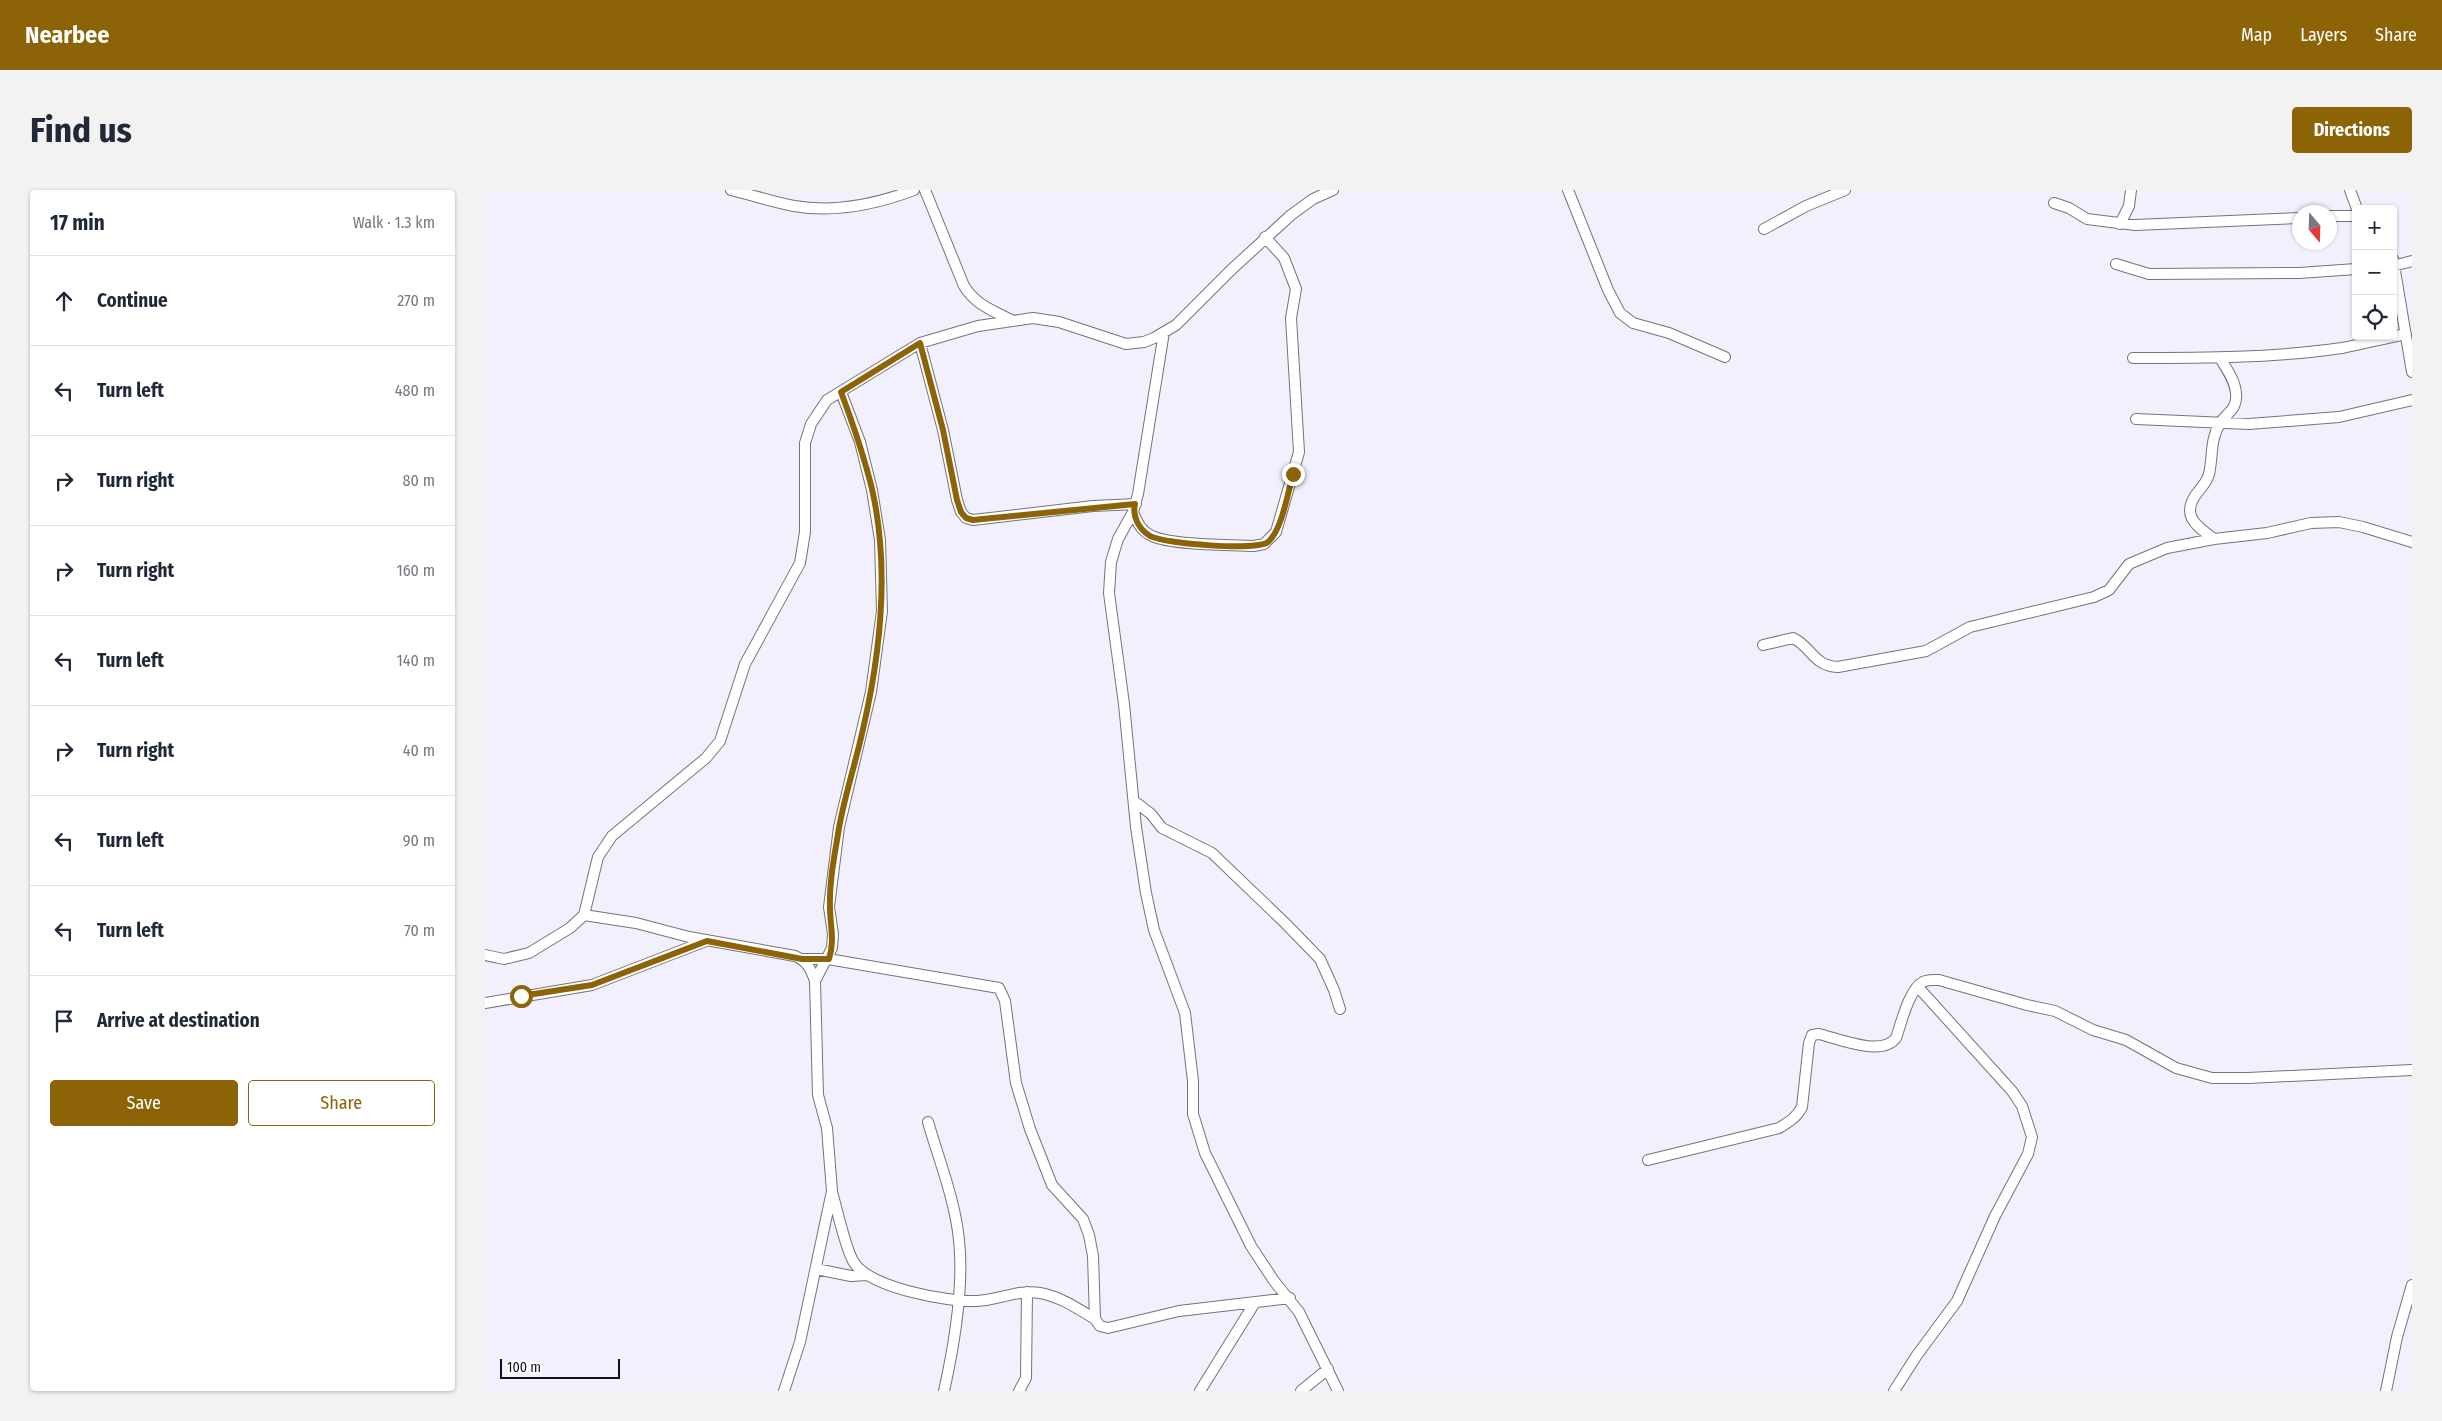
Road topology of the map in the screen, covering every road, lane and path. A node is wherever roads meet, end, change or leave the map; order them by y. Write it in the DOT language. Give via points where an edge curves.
graph roads {
  1 [pos="731,190"];
  2 [pos="914,190"];
  3 [pos="925,190"];
  4 [pos="1333,190"];
  5 [pos="1568,190"];
  6 [pos="1845,190"];
  7 [pos="2131,190"];
  8 [pos="2350,190"];
  9 [pos="2054,203"];
  10 [pos="2356,205"];
  11 [pos="2337,216"];
  12 [pos="2352,216"];
  13 [pos="2292,218"];
  14 [pos="2120,224"];
  15 [pos="1764,229"];
  16 [pos="1265,237"];
  17 [pos="2412,260"];
  18 [pos="2397,263"];
  19 [pos="2116,264"];
  20 [pos="2352,269"];
  21 [pos="2397,278"];
  22 [pos="1011,320"];
  23 [pos="2408,330"];
  24 [pos="1163,332"];
  25 [pos="920,343"];
  26 [pos="1725,357"];
  27 [pos="2133,358"];
  28 [pos="2220,358"];
  29 [pos="2412,372"];
  30 [pos="841,392"];
  31 [pos="2412,400"];
  32 [pos="2136,419"];
  33 [pos="2220,422"];
  34 [pos="1134,508"];
  35 [pos="2214,539"];
  36 [pos="2412,542"];
  37 [pos="1763,645"];
  38 [pos="1134,801"];
  39 [pos="584,915"];
  40 [pos="707,941"];
  41 [pos="485,954"];
  42 [pos="802,959"];
  43 [pos="829,959"];
  44 [pos="815,981"];
  45 [pos="1918,987"];
  46 [pos="485,1003"];
  47 [pos="1339,1009"];
  48 [pos="2412,1070"];
  49 [pos="928,1122"];
  50 [pos="1648,1160"];
  51 [pos="831,1191"];
  52 [pos="816,1269"];
  53 [pos="867,1275"];
  54 [pos="2412,1285"];
  55 [pos="1027,1292"];
  56 [pos="1290,1298"];
  57 [pos="958,1300"];
  58 [pos="1254,1304"];
  59 [pos="1095,1319"];
  60 [pos="1328,1368"];
  61 [pos="785,1391"];
  62 [pos="944,1391"];
  63 [pos="1019,1391"];
  64 [pos="1200,1391"];
  65 [pos="1301,1391"];
  66 [pos="1338,1391"];
  67 [pos="1894,1391"];
  68 [pos="2386,1391"];
  1 -- 2 [label="street" via="796,206 829,207 871,204"];
  3 -- 22 [label="street" via="971,298"];
  4 -- 16 [label="street" via="1313,199"];
  5 -- 26 [label="street" via="1620,312 1633,323 1669,333"];
  6 -- 15 [label="street" via="1806,206"];
  7 -- 14 [label="street" via="2129,206"];
  8 -- 10 [label="street"];
  9 -- 14 [label="street" via="2087,219"];
  11 -- 12 [label="street"];
  13 -- 14 [label="street"];
  16 -- 24 [label="street" via="1176,325"];
  16 -- 34 [label="street" via="1284,258 1296,288 1291,318 1299,452 1276,532 1265,544 1254,546 1174,541 1145,532"];
  17 -- 18 [label="street"];
  19 -- 20 [label="street" via="2149,274"];
  21 -- 23 [label="street"];
  22 -- 24 [label="street" via="1033,318 1059,322 1126,344 1144,342"];
  22 -- 25 [label="street"];
  23 -- 28 [label="street" via="2343,347"];
  23 -- 29 [label="street"];
  24 -- 34 [label="street"];
  25 -- 30 [label="street"];
  25 -- 34 [label="street" via="957,500 966,518"];
  27 -- 28 [label="street"];
  28 -- 33 [label="street" via="2236,393 2234,407"];
  30 -- 39 [label="street" via="827,400 811,424 805,443 805,532 800,563 745,664 720,741 706,758 604,846 598,857"];
  30 -- 43 [label="street" via="860,442 877,514 882,611 871,692 839,827 829,907 833,934"];
  31 -- 33 [label="street" via="2339,416 2249,424"];
  32 -- 33 [label="street"];
  33 -- 35 [label="street" via="2211,449 2207,478 2193,500 2191,514 2196,526"];
  34 -- 38 [label="street" via="1117,538 1109,593"];
  35 -- 36 [label="street" via="2267,533 2311,523 2339,522"];
  35 -- 37 [label="street" via="2167,548 2129,564 2109,590 2094,597 1970,627 1926,651 1827,667 1793,638"];
  38 -- 47 [label="street" via="1162,828 1212,853 1285,923 1320,960"];
  38 -- 56 [label="street" via="1154,930 1185,1013 1197,1133 1251,1246"];
  39 -- 40 [label="street" via="635,923"];
  39 -- 41 [label="street" via="552,941 529,953 505,959"];
  40 -- 42 [label="street"];
  40 -- 46 [label="street" via="592,985"];
  42 -- 43 [label="street"];
  42 -- 44 [label="street"];
  43 -- 44 [label="street"];
  43 -- 59 [label="street" via="999,988 1003,994 1016,1083 1030,1129 1053,1185 1083,1219 1089,1236 1093,1256"];
  44 -- 51 [label="street" via="818,1095 827,1128"];
  45 -- 48 [label="street" via="1923,982 1939,980 2055,1011 2093,1030 2127,1040 2176,1068 2211,1078"];
  45 -- 50 [label="street" via="1896,1038 1886,1046 1876,1048 1819,1034 1812,1036 1802,1107 1790,1122 1779,1128"];
  45 -- 67 [label="street" via="2012,1091 2022,1106 2032,1137 2020,1172 1995,1216 1957,1301"];
  49 -- 57 [label="street" via="959,1238"];
  51 -- 52 [label="street"];
  51 -- 53 [label="street" via="853,1262"];
  52 -- 53 [label="street" via="851,1276"];
  52 -- 61 [label="street"];
  53 -- 57 [label="street" via="885,1284"];
  54 -- 68 [label="street"];
  55 -- 57 [label="street" via="977,1301"];
  55 -- 59 [label="street" via="1057,1298"];
  55 -- 63 [label="street" via="1026,1378"];
  56 -- 58 [label="street"];
  56 -- 60 [label="street"];
  57 -- 62 [label="street"];
  58 -- 59 [label="street" via="1179,1311 1108,1328 1100,1326"];
  58 -- 64 [label="street"];
  60 -- 65 [label="street"];
  60 -- 66 [label="street"];
}
